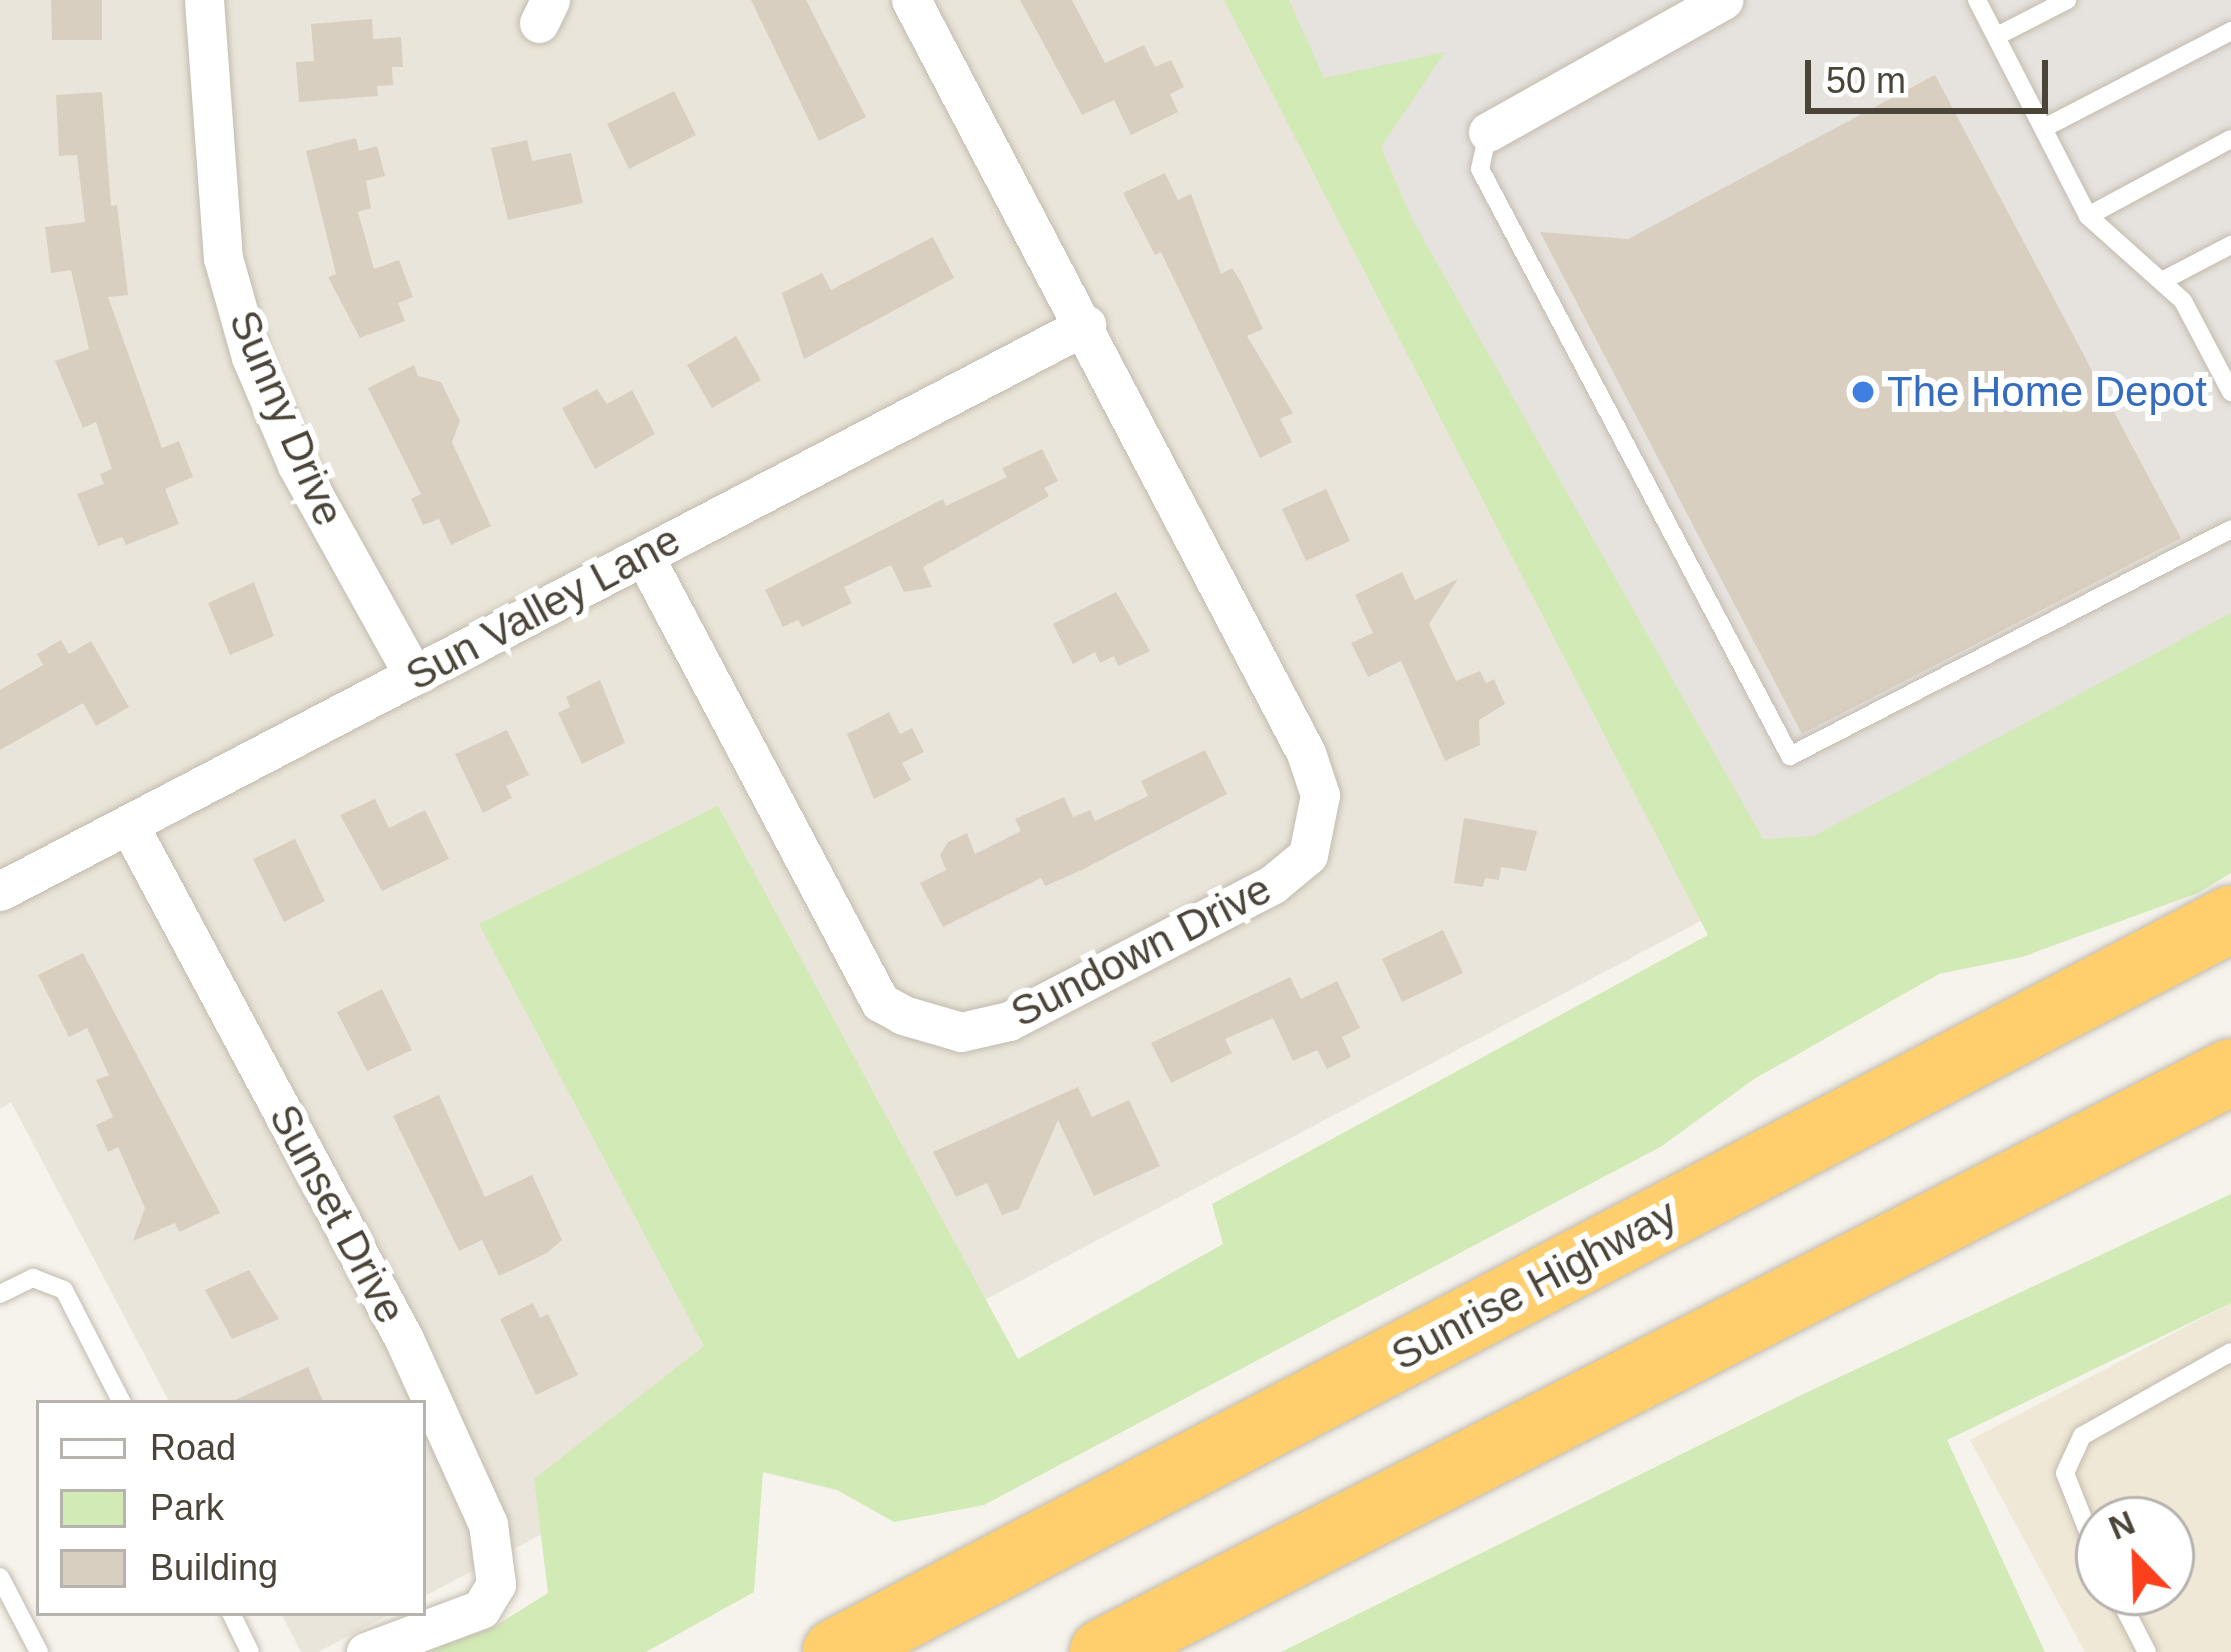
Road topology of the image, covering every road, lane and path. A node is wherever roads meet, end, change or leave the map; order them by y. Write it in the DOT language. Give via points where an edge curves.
graph roads {
  1 [pos="204,0"];
  2 [pos="911,0"];
  3 [pos="1723,0"];
  4 [pos="1977,0"];
  5 [pos="2067,0"];
  6 [pos="2231,31"];
  7 [pos="1997,36"];
  8 [pos="2044,128"];
  9 [pos="1488,131"];
  10 [pos="2231,139"];
  11 [pos="2088,216"];
  12 [pos="2231,245"];
  13 [pos="2162,281"];
  14 [pos="1086,325"];
  15 [pos="2231,392"];
  16 [pos="2231,529"];
  17 [pos="644,556"];
  18 [pos="414,676"];
  19 [pos="131,829"];
  20 [pos="0,891"];
  21 [pos="2231,919"];
  22 [pos="2231,1072"];
  23 [pos="2231,1123"];
  24 [pos="0,1294"];
  25 [pos="2231,1352"];
  26 [pos="1634,1383"];
  27 [pos="120,1400"];
  28 [pos="2075,1499"];
  29 [pos="0,1577"];
  30 [pos="232,1616"];
  31 [pos="2128,1616"];
  32 [pos="39,1652"];
  33 [pos="250,1652"];
  34 [pos="366,1652"];
  35 [pos="836,1652"];
  36 [pos="1103,1652"];
  37 [pos="2147,1652"];
  1 -- 18 [label="street, Sunny Drive" via="223,258 251,357 297,464"];
  2 -- 14 [label="street, Sundown Drive"];
  3 -- 9 [label="street"];
  4 -- 7 [label="lane"];
  5 -- 7 [label="lane"];
  6 -- 8 [label="lane"];
  7 -- 8 [label="lane"];
  8 -- 11 [label="lane"];
  9 -- 16 [label="lane" via="1480,169 1790,756"];
  10 -- 11 [label="lane"];
  11 -- 13 [label="lane"];
  12 -- 13 [label="lane"];
  13 -- 15 [label="lane" via="2183,301"];
  14 -- 17 [label="street, Sun Valley Lane"];
  14 -- 17 [label="street, Sundown Drive" via="1320,795 1317,835 1292,872 1067,992 1010,1021 961,1032 880,1003"];
  17 -- 18 [label="street, Sun Valley Lane"];
  18 -- 19 [label="street, Sun Valley Lane"];
  19 -- 20 [label="street, Sun Valley Lane"];
  19 -- 34 [label="street, Sunset Drive" via="468,1474 495,1549 496,1584 481,1610"];
  21 -- 35 [label="highway, Sunrise Highway"];
  22 -- 26 [label="highway"];
  23 -- 26 [label="highway"];
  24 -- 27 [label="lane" via="33,1278 64,1290"];
  25 -- 28 [label="lane" via="2082,1436 2065,1474"];
  26 -- 36 [label="highway"];
  29 -- 32 [label="lane"];
  30 -- 33 [label="lane"];
  31 -- 37 [label="lane"];
}
